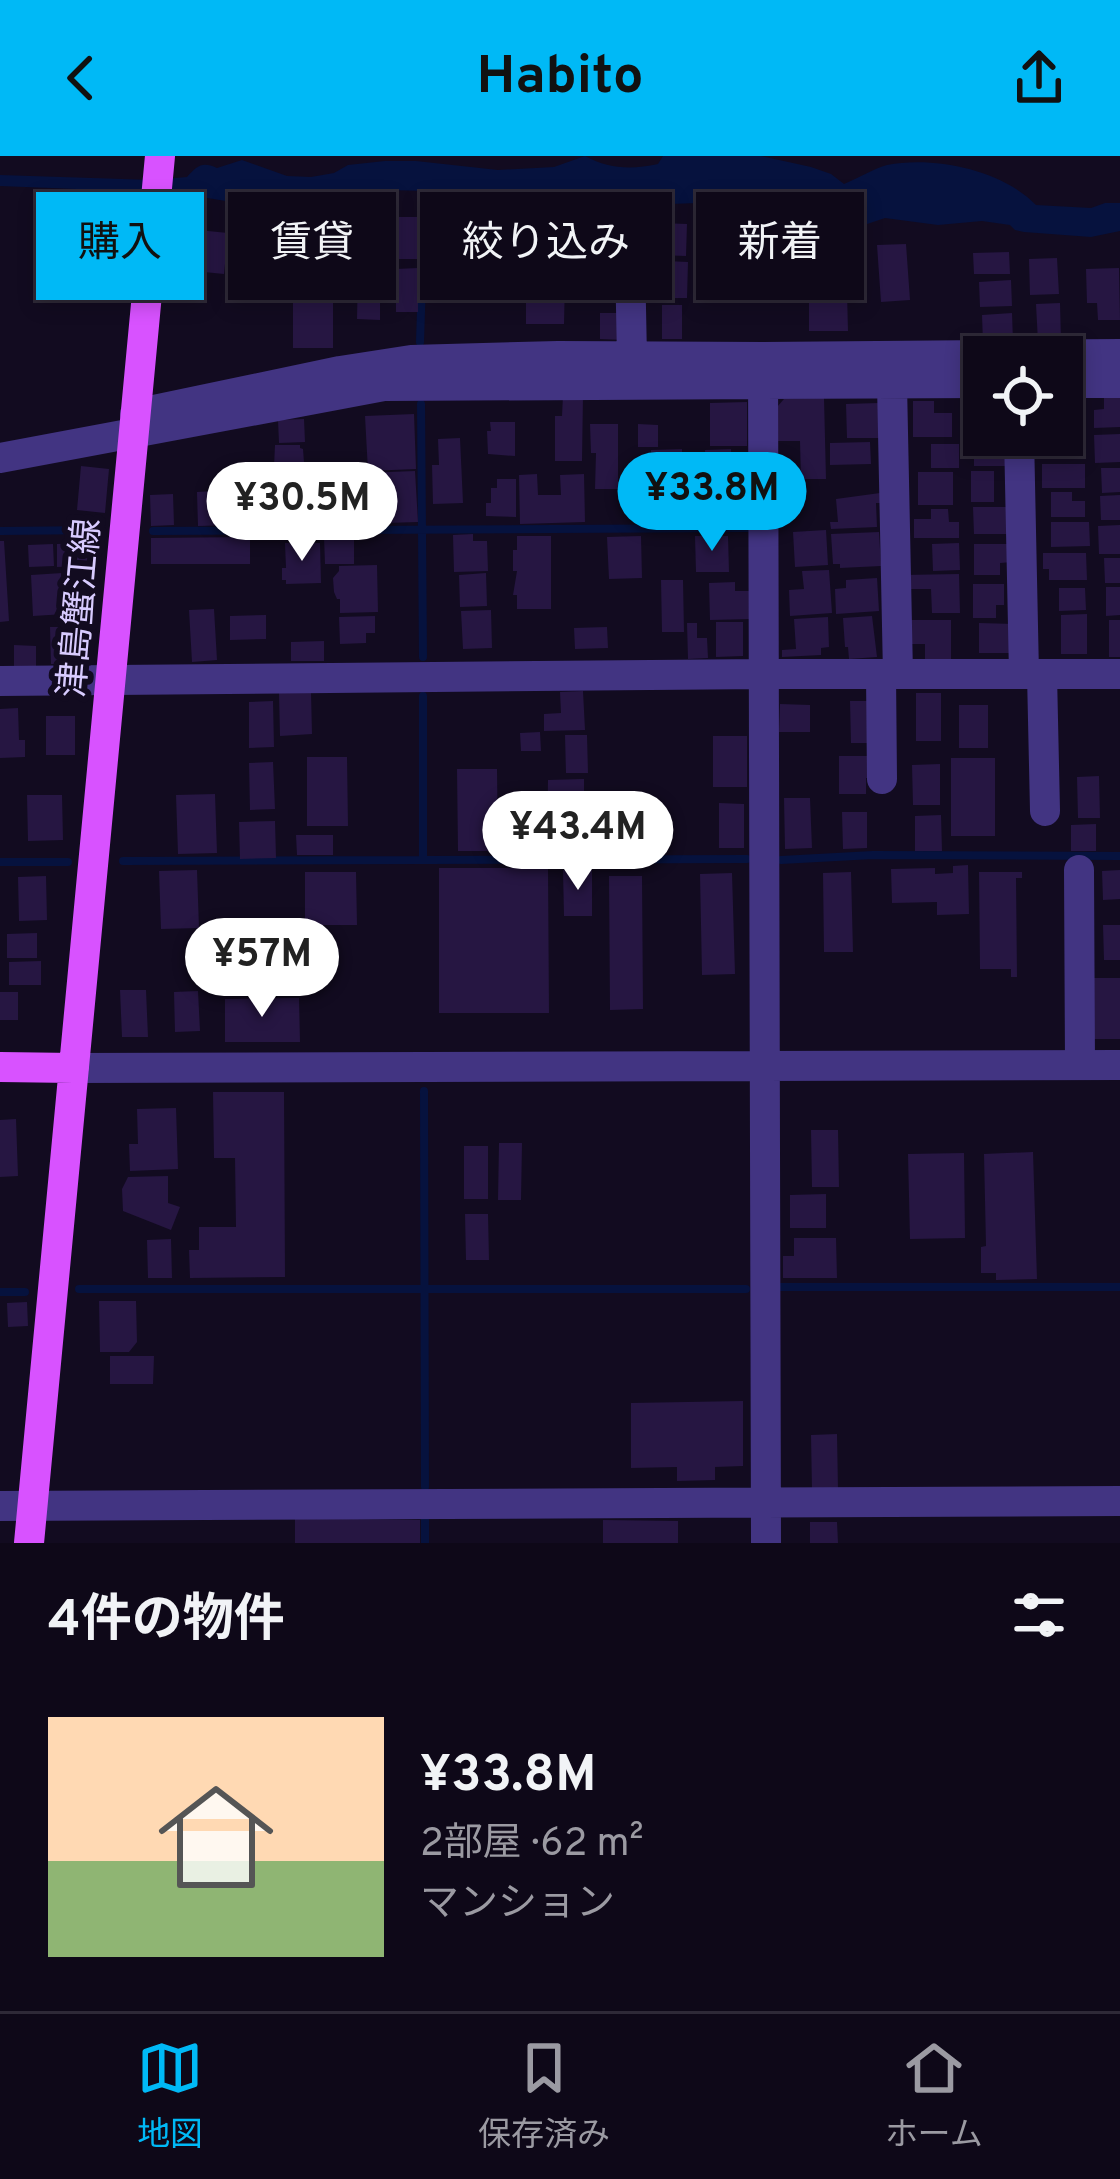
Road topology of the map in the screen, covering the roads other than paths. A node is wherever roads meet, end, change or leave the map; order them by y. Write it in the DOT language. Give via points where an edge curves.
graph roads {
  1 [pos="160,162"];
  2 [pos="631,300"];
  3 [pos="1120,354"];
  4 [pos="632,358"];
  5 [pos="762,370"];
  6 [pos="892,383"];
  7 [pos="963,383"];
  8 [pos="1083,383"];
  9 [pos="1120,383"];
  10 [pos="134,424"];
  11 [pos="1020,456"];
  12 [pos="0,458"];
  13 [pos="764,674"];
  14 [pos="889,674"];
  15 [pos="1033,674"];
  16 [pos="1120,674"];
  17 [pos="0,680"];
  18 [pos="111,680"];
  19 [pos="882,779"];
  20 [pos="1045,811"];
  21 [pos="1079,870"];
  22 [pos="1080,1065"];
  23 [pos="1120,1065"];
  24 [pos="766,1066"];
  25 [pos="0,1067"];
  26 [pos="74,1068"];
  27 [pos="1120,1502"];
  28 [pos="766,1504"];
  29 [pos="0,1506"];
  30 [pos="32,1506"];
  31 [pos="29,1543"];
  32 [pos="766,1543"];
  1 -- 10 [label="main road, 津島蟹江線"];
  2 -- 4 [label="street"];
  3 -- 5 [label="street"];
  4 -- 5 [label="street"];
  4 -- 10 [label="street" via="411,360"];
  5 -- 6 [label="street"];
  5 -- 10 [label="street" via="384,386"];
  5 -- 13 [label="street"];
  6 -- 7 [label="street"];
  6 -- 14 [label="street"];
  8 -- 9 [label="street"];
  10 -- 12 [label="street"];
  10 -- 18 [label="main road, 津島蟹江線"];
  11 -- 15 [label="street"];
  13 -- 14 [label="street"];
  13 -- 18 [label="street"];
  13 -- 24 [label="street"];
  14 -- 15 [label="street"];
  14 -- 19 [label="street"];
  15 -- 16 [label="street"];
  15 -- 20 [label="street"];
  17 -- 18 [label="street"];
  18 -- 26 [label="main road, 津島蟹江線"];
  21 -- 22 [label="street"];
  22 -- 23 [label="street"];
  22 -- 24 [label="street"];
  24 -- 26 [label="street"];
  24 -- 28 [label="street"];
  25 -- 26 [label="main road"];
  26 -- 30 [label="main road, 津島蟹江線"];
  27 -- 28 [label="street"];
  28 -- 30 [label="street"];
  28 -- 32 [label="street"];
  29 -- 30 [label="street"];
  30 -- 31 [label="main road, 津島蟹江線"];
}
